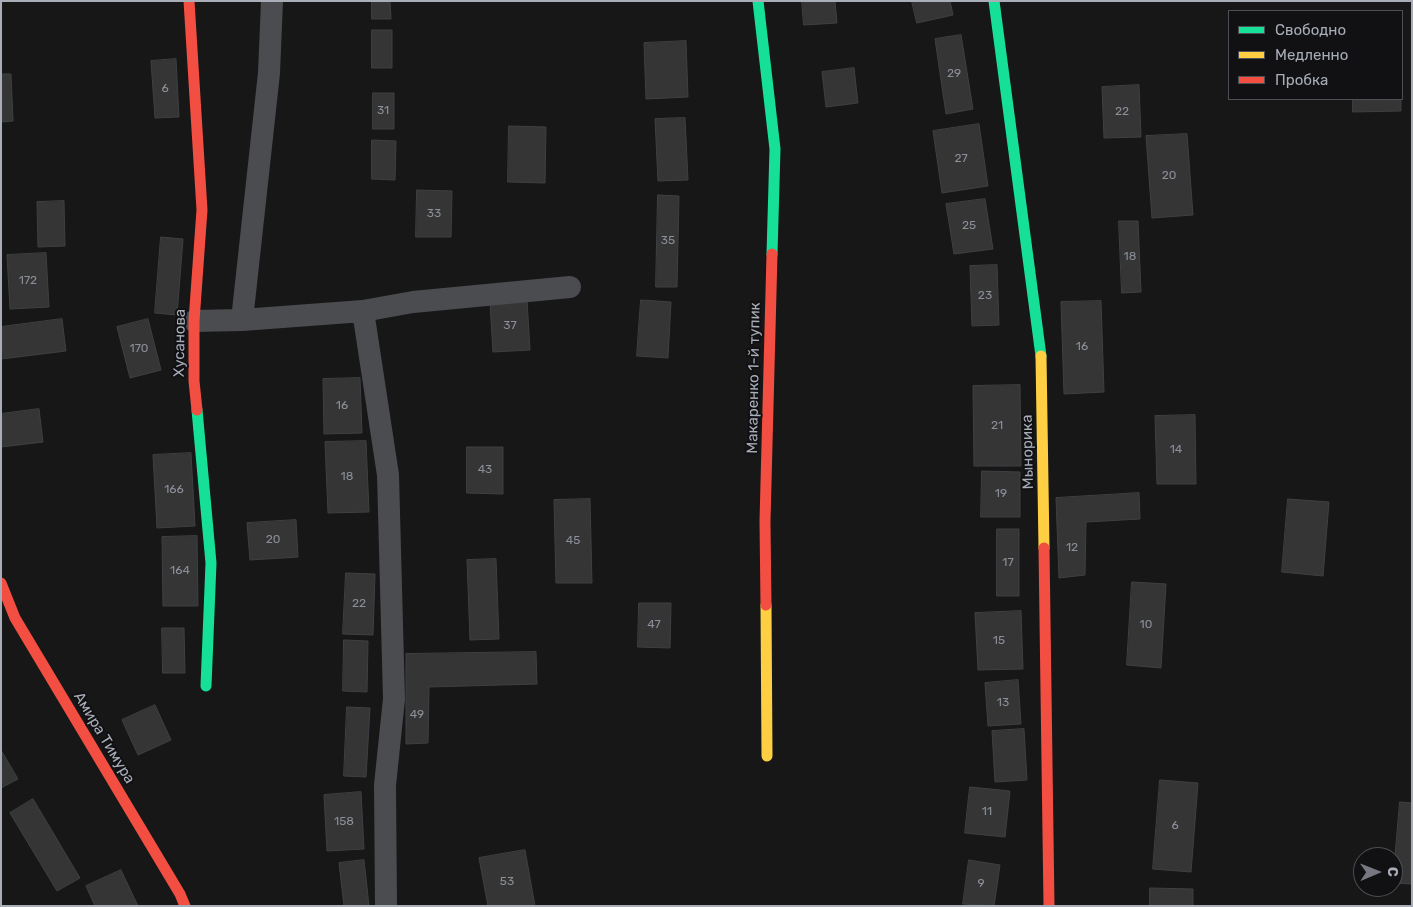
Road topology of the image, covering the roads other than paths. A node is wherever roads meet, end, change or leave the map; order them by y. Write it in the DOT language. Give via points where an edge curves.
graph roads {
  1 [pos="189,1"];
  2 [pos="272,1"];
  3 [pos="758,1"];
  4 [pos="994,1"];
  5 [pos="570,287"];
  6 [pos="363,311"];
  7 [pos="242,320"];
  8 [pos="194,321"];
  9 [pos="1,583"];
  10 [pos="206,686"];
  11 [pos="767,756"];
  12 [pos="185,906"];
  13 [pos="386,906"];
  14 [pos="1049,906"];
  1 -- 8 [label="street, Хусанова" via="202,210"];
  2 -- 7 [label="street" via="269,73"];
  3 -- 11 [label="street, Макаренко 1-й тупик" via="775,149 765,521"];
  4 -- 14 [label="street, Мынорика" via="1042,360"];
  5 -- 6 [label="street" via="413,302"];
  6 -- 7 [label="street"];
  6 -- 13 [label="street" via="388,475 394,699 385,785"];
  7 -- 8 [label="street"];
  8 -- 10 [label="street, Хусанова" via="194,382 211,563"];
  9 -- 12 [label="street, Амира Тимура" via="15,618"];
}
